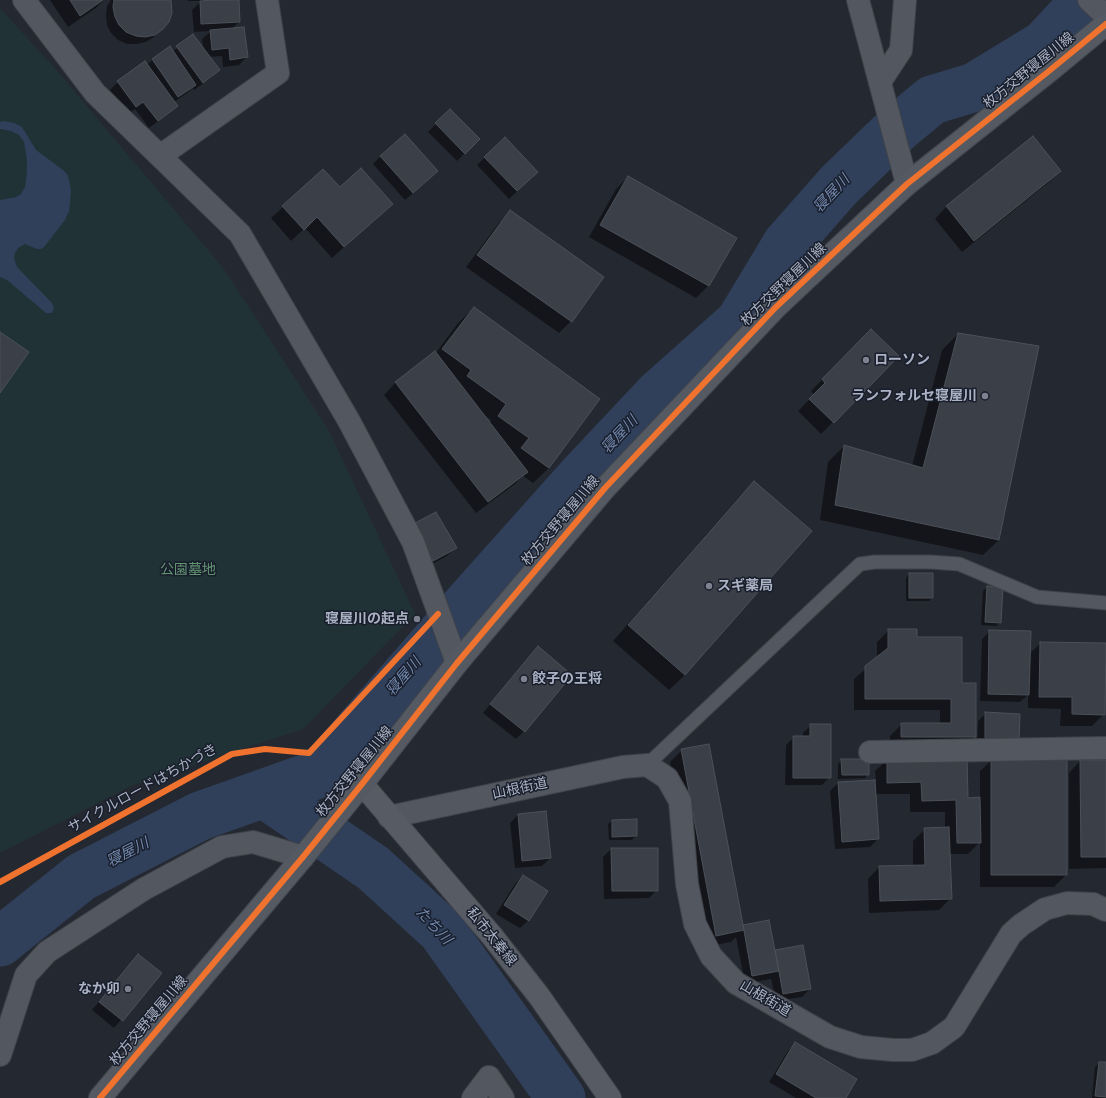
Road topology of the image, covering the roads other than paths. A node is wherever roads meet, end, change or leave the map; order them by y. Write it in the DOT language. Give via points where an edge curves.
graph roads {
  1 [pos="24,0"];
  2 [pos="267,0"];
  3 [pos="858,0"];
  4 [pos="905,0"];
  5 [pos="1089,0"];
  6 [pos="1106,16"];
  7 [pos="1106,24"];
  8 [pos="880,82"];
  9 [pos="160,156"];
  10 [pos="907,184"];
  11 [pos="1106,603"];
  12 [pos="457,663"];
  13 [pos="1106,748"];
  14 [pos="870,752"];
  15 [pos="647,765"];
  16 [pos="362,784"];
  17 [pos="389,817"];
  18 [pos="304,855"];
  19 [pos="1106,910"];
  20 [pos="0,1055"];
  21 [pos="100,1098"];
  22 [pos="473,1098"];
  23 [pos="503,1098"];
  24 [pos="610,1098"];
  1 -- 9 [label="street" via="95,93"];
  2 -- 9 [label="street" via="278,73"];
  3 -- 8 [label="street"];
  4 -- 8 [label="street" via="901,50"];
  5 -- 6 [label="street"];
  7 -- 10 [label="main road, 枚方交野寝屋川線"];
  8 -- 10 [label="street"];
  9 -- 12 [label="street" via="240,234 349,421 413,542"];
  10 -- 12 [label="main road, 枚方交野寝屋川線" via="776,307 610,482"];
  11 -- 15 [label="lane" via="1038,597 959,564 860,564"];
  12 -- 16 [label="main road, 枚方交野寝屋川線"];
  13 -- 14 [label="street"];
  15 -- 17 [label="street, 山根街道" via="623,767"];
  15 -- 19 [label="street, 山根街道" via="667,778 680,801 687,884 695,924 711,956 736,983 830,1037 861,1047 912,1050 932,1043 954,1026 1011,934 1021,925 1045,910 1067,903 1093,904"];
  16 -- 17 [label="main road, 私市太秦線"];
  16 -- 18 [label="main road, 枚方交野寝屋川線"];
  17 -- 24 [label="main road, 私市太秦線" via="492,936 539,996"];
  18 -- 20 [label="street" via="253,842 222,847 144,889 47,952 26,975"];
  18 -- 21 [label="main road, 枚方交野寝屋川線"];
  22 -- 23 [label="street" via="489,1077"];
}
